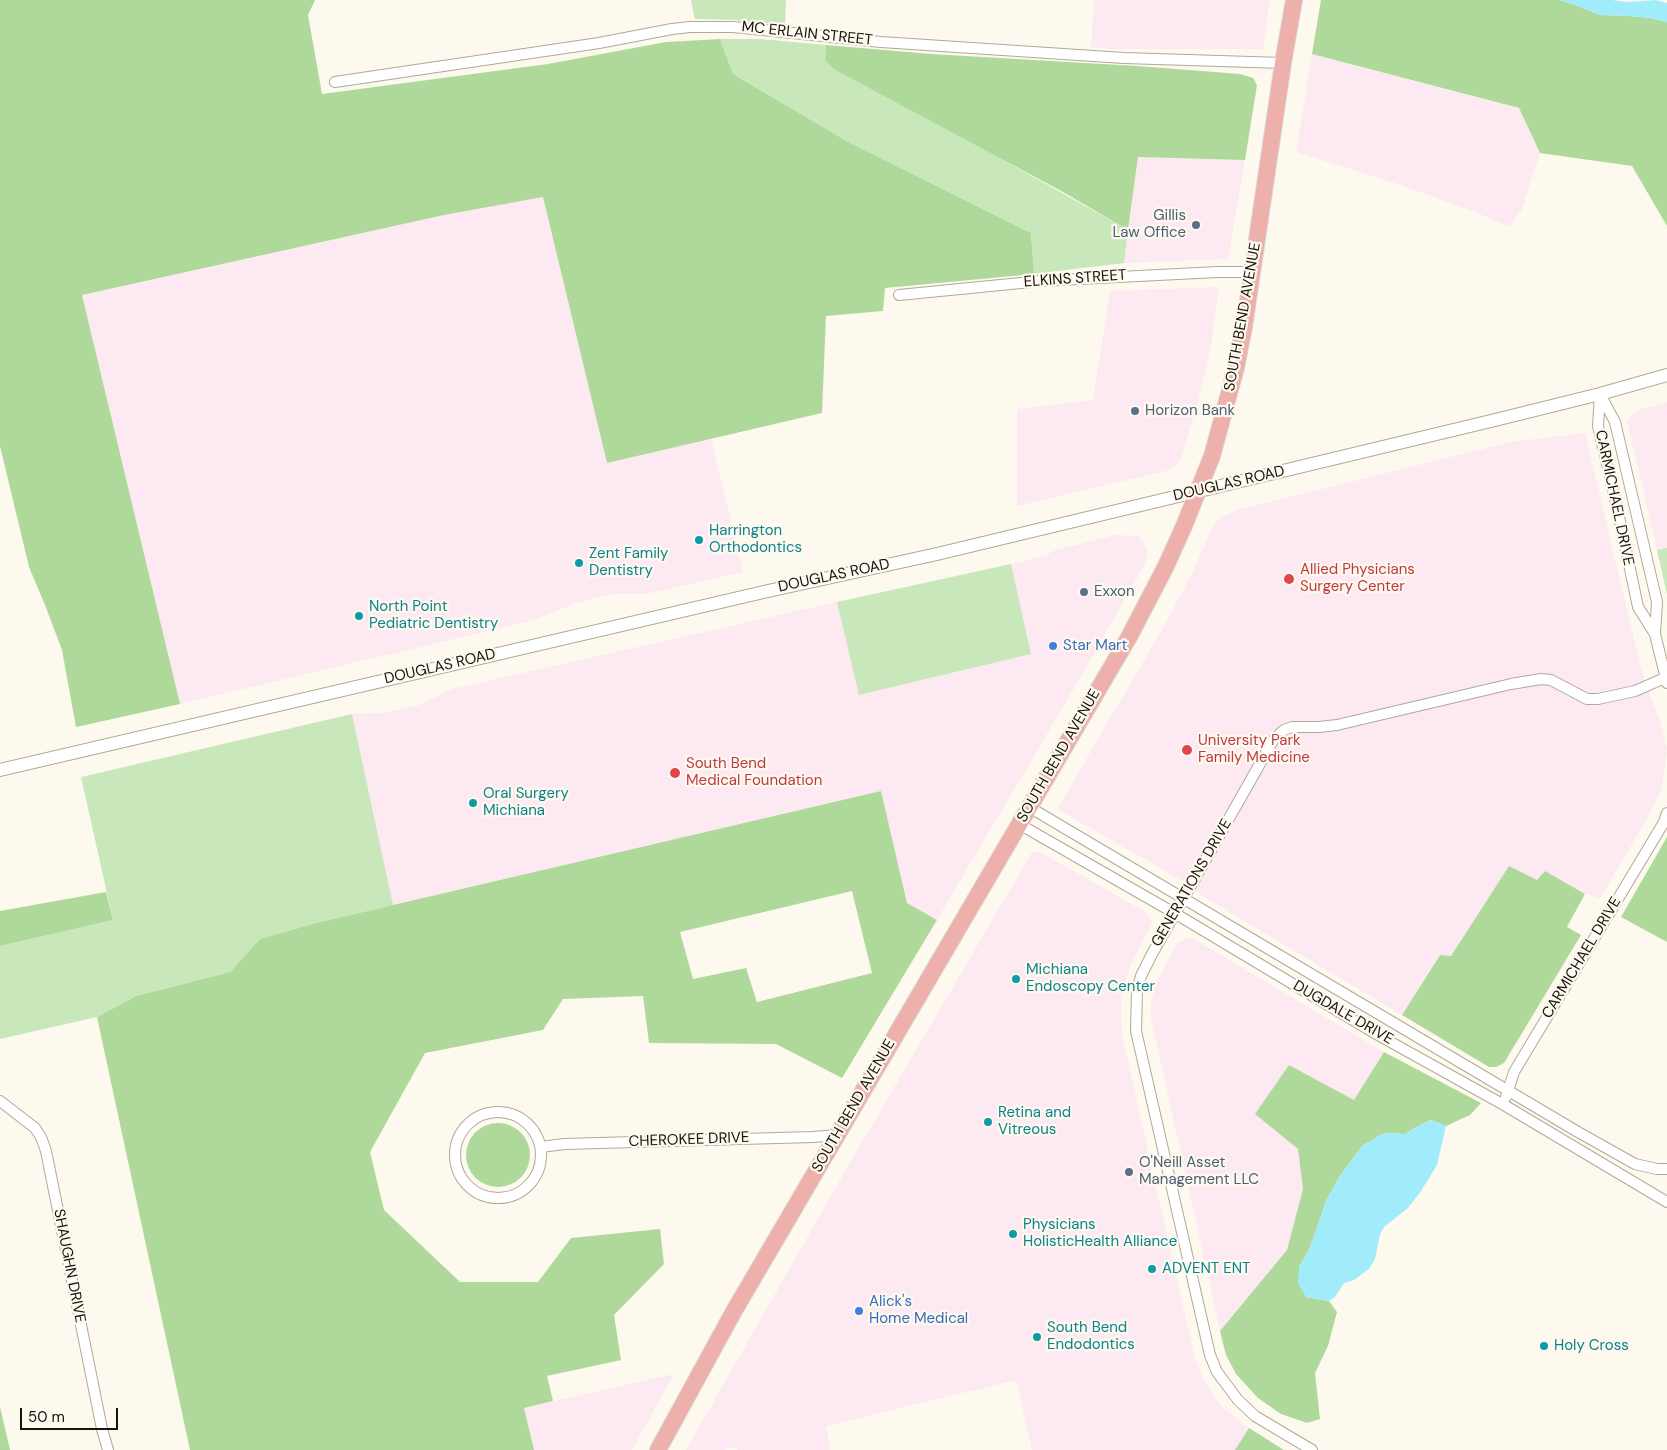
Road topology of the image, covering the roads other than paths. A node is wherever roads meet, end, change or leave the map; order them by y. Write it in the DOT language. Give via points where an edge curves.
graph roads {
  1 [pos="1294,0"];
  2 [pos="1283,63"];
  3 [pos="335,82"];
  4 [pos="1252,272"];
  5 [pos="899,295"];
  6 [pos="1667,375"];
  7 [pos="1600,394"];
  8 [pos="1199,491"];
  9 [pos="1634,503"];
  10 [pos="1617,507"];
  11 [pos="1655,634"];
  12 [pos="1667,679"];
  13 [pos="0,770"];
  14 [pos="1029,807"];
  15 [pos="1667,813"];
  16 [pos="1019,824"];
  17 [pos="1184,899"];
  18 [pos="1176,914"];
  19 [pos="1507,1091"];
  20 [pos="0,1101"];
  21 [pos="1504,1105"];
  22 [pos="837,1135"];
  23 [pos="541,1147"];
  24 [pos="1667,1169"];
  25 [pos="1667,1202"];
  26 [pos="108,1450"];
  27 [pos="658,1450"];
  28 [pos="1312,1450"];
  1 -- 2 [label="main road, SOUTH BEND AVENUE"];
  2 -- 3 [label="street, MC ERLAIN STREET" via="1124,58 700,26"];
  2 -- 4 [label="main road, SOUTH BEND AVENUE"];
  4 -- 5 [label="street, ELKINS STREET" via="1041,281"];
  4 -- 8 [label="main road, SOUTH BEND AVENUE" via="1234,376"];
  6 -- 7 [label="street, DOUGLAS ROAD"];
  7 -- 8 [label="street, DOUGLAS ROAD"];
  7 -- 9 [label="street, CARMICHAEL DRIVE" via="1615,422"];
  7 -- 10 [label="street, CARMICHAEL DRIVE" via="1598,426"];
  8 -- 13 [label="street, DOUGLAS ROAD"];
  8 -- 14 [label="main road, SOUTH BEND AVENUE" via="1165,568 1129,637"];
  9 -- 10 [label="street"];
  9 -- 11 [label="street, CARMICHAEL DRIVE" via="1657,602"];
  10 -- 11 [label="street, CARMICHAEL DRIVE" via="1638,607"];
  11 -- 12 [label="street, CARMICHAEL DRIVE"];
  12 -- 17 [label="street, GENERATIONS DRIVE" via="1635,691 1587,699 1552,680 1541,678 1337,725 1284,730 1274,739"];
  14 -- 16 [label="main road, SOUTH BEND AVENUE"];
  14 -- 17 [label="street, DUGDALE DRIVE"];
  15 -- 19 [label="street, CARMICHAEL DRIVE" via="1514,1072"];
  16 -- 18 [label="street, DUGDALE DRIVE"];
  16 -- 22 [label="main road, SOUTH BEND AVENUE"];
  17 -- 18 [label="street, GENERATIONS DRIVE"];
  17 -- 19 [label="street, DUGDALE DRIVE"];
  18 -- 21 [label="street, DUGDALE DRIVE"];
  18 -- 28 [label="street, GENERATIONS DRIVE" via="1141,976 1135,1022 1203,1332 1217,1372 1238,1400 1254,1416"];
  19 -- 21 [label="street, CARMICHAEL DRIVE"];
  19 -- 24 [label="street, DUGDALE DRIVE" via="1635,1164"];
  20 -- 26 [label="street, SHAUGHN DRIVE" via="42,1137"];
  21 -- 25 [label="street, DUGDALE DRIVE"];
  22 -- 23 [label="street, CHEROKEE DRIVE"];
  22 -- 27 [label="main road, SOUTH BEND AVENUE" via="734,1310"];
  23 -- 23 [label="street" via="540,1166 533,1182 524,1191 506,1198 476,1194 459,1176 455,1163 459,1136 477,1117 490,1112 517,1116 536,1134"];
}
